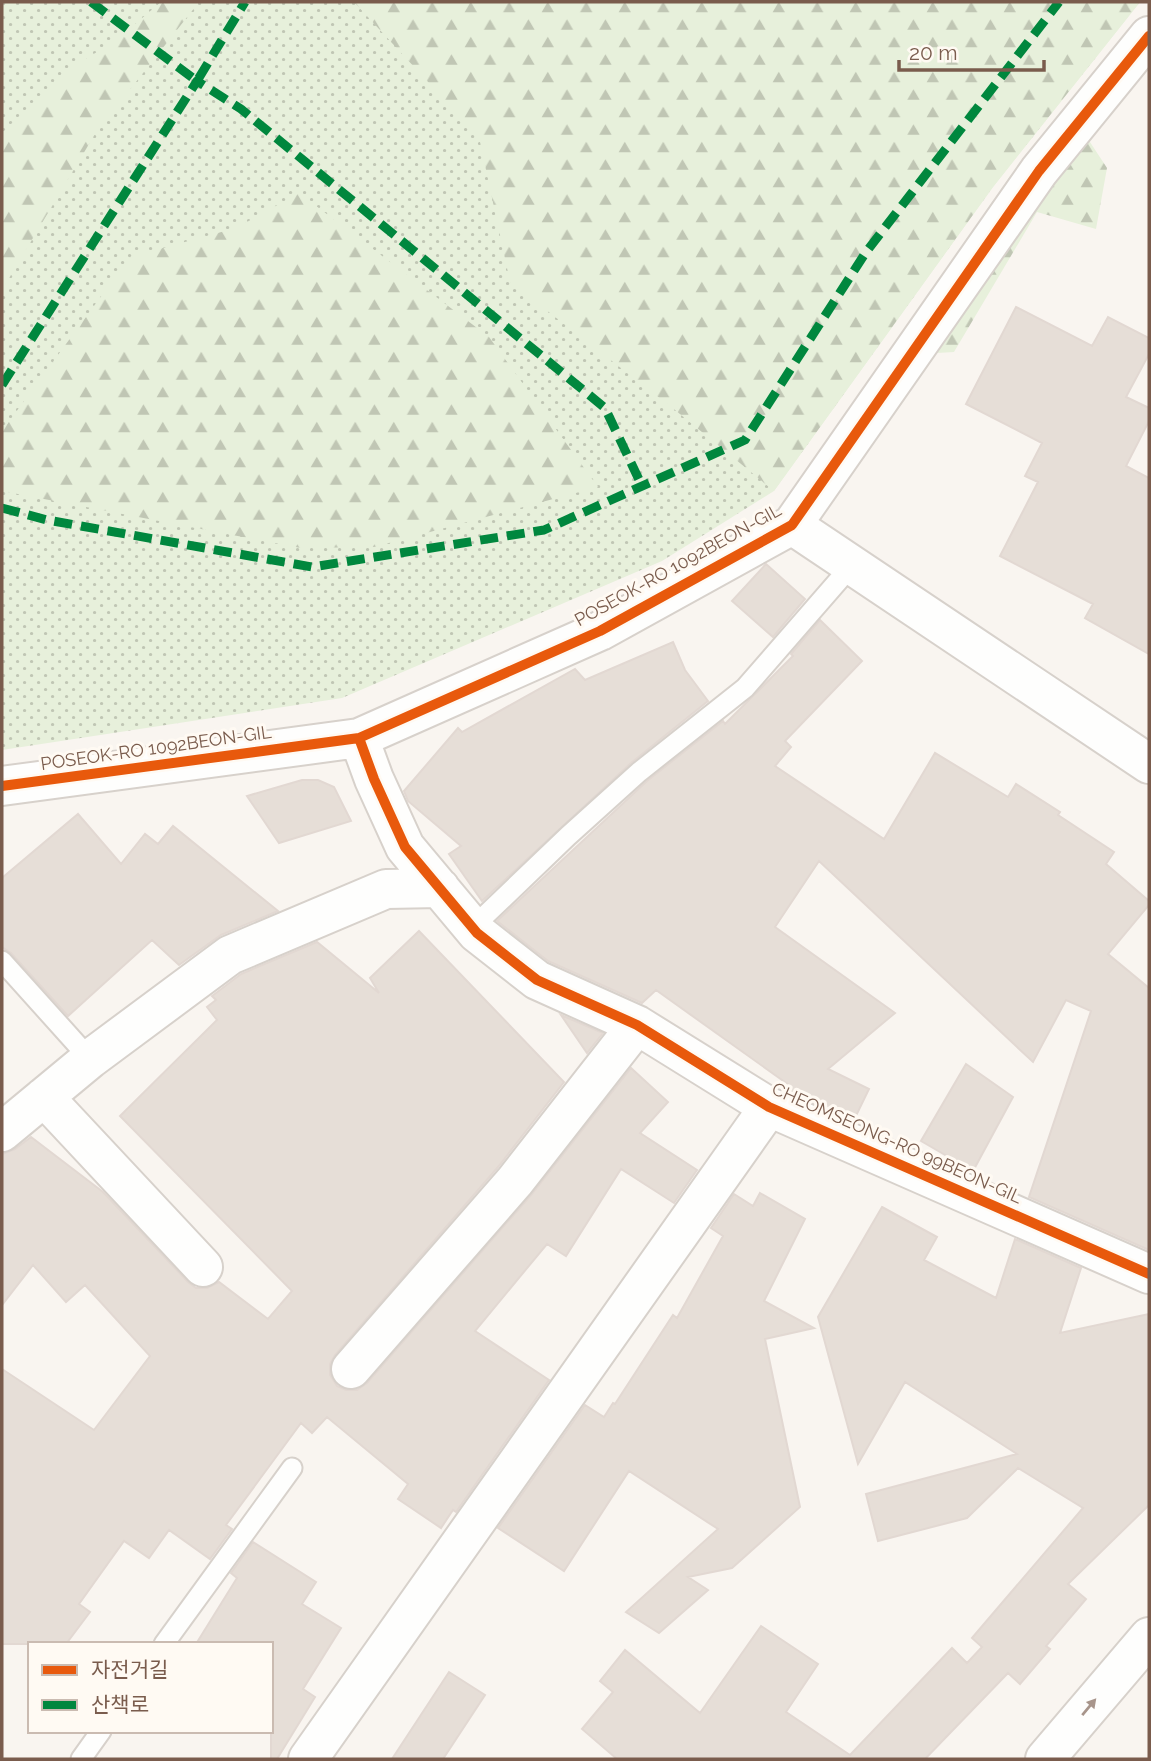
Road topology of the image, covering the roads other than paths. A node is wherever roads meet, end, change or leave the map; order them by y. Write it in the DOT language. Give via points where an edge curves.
graph roads {
  1 [pos="1149,36"];
  2 [pos="792,525"];
  3 [pos="852,565"];
  4 [pos="359,738"];
  5 [pos="1149,764"];
  6 [pos="2,786"];
  7 [pos="440,888"];
  8 [pos="473,927"];
  9 [pos="2,961"];
  10 [pos="637,1025"];
  11 [pos="90,1059"];
  12 [pos="44,1097"];
  13 [pos="769,1107"];
  14 [pos="2,1132"];
  15 [pos="203,1267"];
  16 [pos="1149,1274"];
  17 [pos="351,1369"];
  18 [pos="292,1468"];
  19 [pos="1149,1637"];
  20 [pos="165,1642"];
  21 [pos="100,1733"];
  22 [pos="81,1759"];
  23 [pos="309,1759"];
  24 [pos="1045,1759"];
  1 -- 2 [label="street, POSEOK-RO 1092BEON-GIL" via="1039,171"];
  2 -- 3 [label="street"];
  2 -- 4 [label="street, POSEOK-RO 1092BEON-GIL" via="600,631"];
  3 -- 5 [label="street"];
  3 -- 8 [label="lane" via="745,688 639,772"];
  4 -- 6 [label="street, POSEOK-RO 1092BEON-GIL"];
  4 -- 7 [label="street, CHEOMSEONG-RO 99BEON-GIL" via="405,846"];
  7 -- 8 [label="street, CHEOMSEONG-RO 99BEON-GIL"];
  7 -- 11 [label="street" via="386,889 230,955"];
  8 -- 10 [label="street, CHEOMSEONG-RO 99BEON-GIL" via="537,981"];
  9 -- 11 [label="lane"];
  10 -- 13 [label="street, CHEOMSEONG-RO 99BEON-GIL"];
  10 -- 17 [label="street" via="515,1181"];
  11 -- 12 [label="street"];
  12 -- 14 [label="street"];
  12 -- 15 [label="street"];
  13 -- 16 [label="street, CHEOMSEONG-RO 99BEON-GIL"];
  13 -- 23 [label="street"];
  18 -- 20 [label="lane"];
  24 -- 19 [label="street, one-way"];
  21 -- 22 [label="lane"];
}
